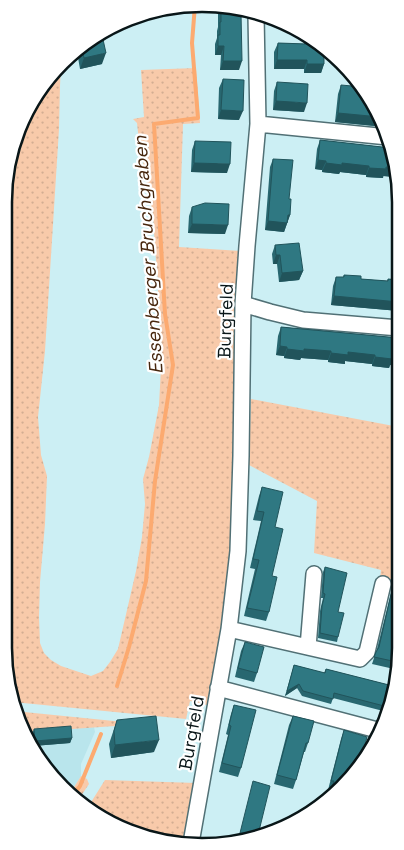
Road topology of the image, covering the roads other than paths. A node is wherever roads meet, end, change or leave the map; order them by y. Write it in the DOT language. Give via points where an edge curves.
graph roads {
  1 [pos="256,21"];
  2 [pos="258,124"];
  3 [pos="380,137"];
  4 [pos="243,304"];
  5 [pos="392,327"];
  6 [pos="314,574"];
  7 [pos="383,584"];
  8 [pos="229,629"];
  9 [pos="308,647"];
  10 [pos="218,688"];
  11 [pos="373,729"];
  12 [pos="192,837"];
  1 -- 2 [label="street, Burgfeld"];
  2 -- 3 [label="street"];
  2 -- 4 [label="street, Burgfeld"];
  4 -- 5 [label="street" via="302,320"];
  4 -- 8 [label="street, Burgfeld" via="238,550"];
  6 -- 9 [label="street"];
  7 -- 9 [label="street" via="367,652 360,659"];
  8 -- 9 [label="street"];
  8 -- 10 [label="street, Burgfeld"];
  10 -- 11 [label="street"];
  10 -- 12 [label="street, Burgfeld"];
}
